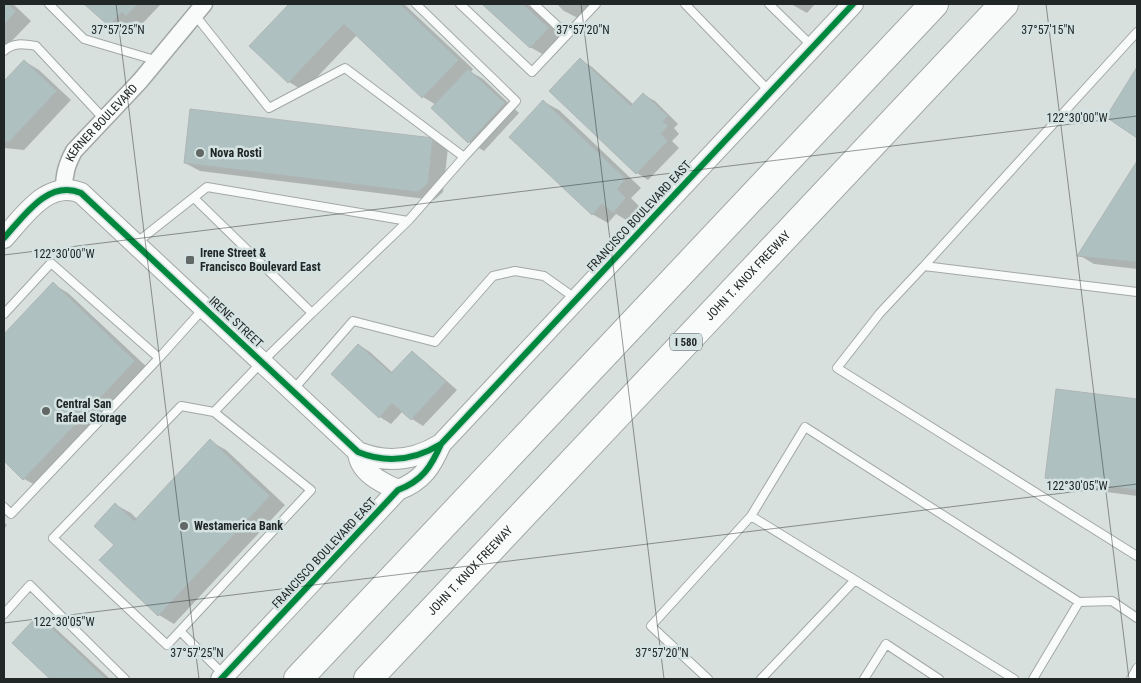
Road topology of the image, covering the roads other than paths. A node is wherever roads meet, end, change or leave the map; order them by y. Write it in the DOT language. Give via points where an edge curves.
graph roads {
  1 [pos="49,4"];
  2 [pos="416,4"];
  3 [pos="460,4"];
  4 [pos="534,4"];
  5 [pos="596,4"];
  6 [pos="685,4"];
  7 [pos="769,4"];
  8 [pos="853,4"];
  9 [pos="934,4"];
  10 [pos="1004,4"];
  11 [pos="199,9"];
  12 [pos="1137,32"];
  13 [pos="567,34"];
  14 [pos="813,46"];
  15 [pos="4,51"];
  16 [pos="158,61"];
  17 [pos="770,92"];
  18 [pos="104,119"];
  19 [pos="464,157"];
  20 [pos="64,189"];
  21 [pos="194,198"];
  22 [pos="408,220"];
  23 [pos="4,238"];
  24 [pos="136,243"];
  25 [pos="924,266"];
  26 [pos="1137,292"];
  27 [pos="577,299"];
  28 [pos="204,308"];
  29 [pos="312,313"];
  30 [pos="4,314"];
  31 [pos="159,358"];
  32 [pos="262,362"];
  33 [pos="292,391"];
  34 [pos="214,412"];
  35 [pos="441,444"];
  36 [pos="358,452"];
  37 [pos="398,460"];
  38 [pos="398,490"];
  39 [pos="4,507"];
  40 [pos="751,516"];
  41 [pos="1137,556"];
  42 [pos="855,580"];
  43 [pos="1079,602"];
  44 [pos="4,614"];
  45 [pos="1137,618"];
  46 [pos="180,631"];
  47 [pos="1137,668"];
  48 [pos="223,677"];
  49 [pos="125,679"];
  50 [pos="298,679"];
  51 [pos="368,679"];
  52 [pos="708,679"];
  53 [pos="761,679"];
  54 [pos="864,679"];
  55 [pos="939,679"];
  56 [pos="1014,679"];
  57 [pos="1033,679"];
  58 [pos="1130,679"];
  1 -- 16 [label="lane" via="84,39"];
  2 -- 19 [label="lane" via="516,101"];
  3 -- 13 [label="lane" via="532,72"];
  4 -- 13 [label="lane"];
  5 -- 13 [label="lane"];
  6 -- 17 [label="lane"];
  7 -- 14 [label="lane"];
  8 -- 14 [label="street, FRANCISCO BOULEVARD EAST"];
  9 -- 50 [label="highway"];
  10 -- 51 [label="highway, JOHN T. KNOX FREEWAY / I 580"];
  11 -- 16 [label="street, KERNER BOULEVARD"];
  11 -- 19 [label="lane" via="270,108 345,68"];
  12 -- 25 [label="lane"];
  14 -- 17 [label="street, FRANCISCO BOULEVARD EAST"];
  15 -- 18 [label="lane" via="21,44 36,46"];
  16 -- 18 [label="street, KERNER BOULEVARD"];
  17 -- 27 [label="street, FRANCISCO BOULEVARD EAST"];
  18 -- 20 [label="street, KERNER BOULEVARD" via="74,151 64,174"];
  19 -- 22 [label="lane"];
  20 -- 23 [label="street" via="53,192 34,205"];
  20 -- 24 [label="street, IRENE STREET" via="86,196"];
  21 -- 22 [label="lane" via="207,187"];
  21 -- 24 [label="lane"];
  21 -- 29 [label="lane"];
  22 -- 29 [label="lane"];
  24 -- 28 [label="street, IRENE STREET"];
  25 -- 26 [label="lane"];
  25 -- 41 [label="lane" via="880,313 837,368"];
  27 -- 33 [label="lane" via="544,276 516,271 493,276 435,342 353,321"];
  27 -- 35 [label="street, FRANCISCO BOULEVARD EAST"];
  28 -- 31 [label="lane"];
  28 -- 32 [label="street, IRENE STREET"];
  29 -- 32 [label="lane"];
  30 -- 31 [label="lane" via="51,262"];
  31 -- 39 [label="lane" via="11,514"];
  32 -- 33 [label="street, IRENE STREET"];
  32 -- 34 [label="lane"];
  33 -- 36 [label="street, IRENE STREET"];
  34 -- 46 [label="lane" via="311,490"];
  34 -- 46 [label="lane" via="181,406 52,538 167,645"];
  35 -- 37 [label="street, FRANCISCO BOULEVARD EAST" via="424,454"];
  35 -- 38 [label="street, FRANCISCO BOULEVARD EAST" via="424,475"];
  36 -- 37 [label="street, IRENE STREET"];
  36 -- 38 [label="street, IRENE STREET" via="360,462 376,479"];
  38 -- 48 [label="street, FRANCISCO BOULEVARD EAST"];
  40 -- 42 [label="lane"];
  40 -- 43 [label="lane" via="805,426"];
  40 -- 52 [label="lane" via="651,626"];
  42 -- 53 [label="lane"];
  42 -- 56 [label="lane"];
  43 -- 45 [label="lane" via="1112,601"];
  43 -- 57 [label="lane"];
  44 -- 49 [label="lane" via="30,585"];
  46 -- 48 [label="lane"];
  47 -- 58 [label="lane"];
  54 -- 55 [label="lane" via="886,644"];
}
